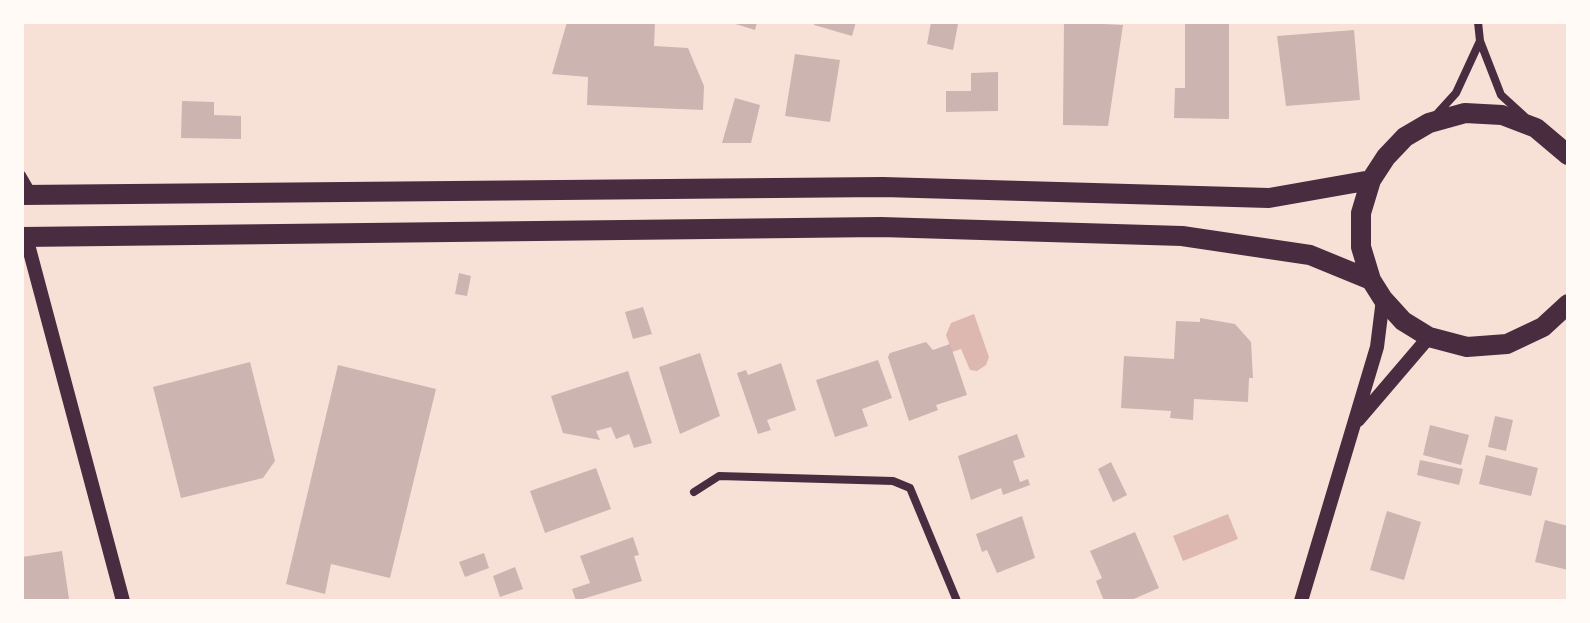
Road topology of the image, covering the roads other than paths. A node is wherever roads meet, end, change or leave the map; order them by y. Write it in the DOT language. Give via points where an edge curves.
graph roads {
  1 [pos="1478,22"];
  2 [pos="1480,41"];
  3 [pos="1429,123"];
  4 [pos="1536,128"];
  5 [pos="1568,154"];
  6 [pos="22,175"];
  7 [pos="1371,180"];
  8 [pos="28,195"];
  9 [pos="24,237"];
  10 [pos="1371,280"];
  11 [pos="1383,299"];
  12 [pos="1568,304"];
  13 [pos="1429,337"];
  14 [pos="1355,423"];
  15 [pos="694,492"];
  16 [pos="123,601"];
  17 [pos="957,601"];
  18 [pos="1301,601"];
  1 -- 2 [label="street"];
  2 -- 3 [label="street" via="1456,93"];
  2 -- 4 [label="street" via="1501,95"];
  3 -- 4 [label="main road" via="1465,113 1489,114"];
  3 -- 7 [label="main road" via="1405,137"];
  4 -- 5 [label="main road"];
  6 -- 8 [label="street"];
  7 -- 8 [label="main road" via="1255,198 883,187"];
  7 -- 10 [label="main road" via="1361,213"];
  9 -- 10 [label="main road" via="881,227 1182,236 1310,255"];
  9 -- 16 [label="street"];
  10 -- 11 [label="main road"];
  11 -- 13 [label="main road" via="1403,321"];
  11 -- 14 [label="street" via="1377,347"];
  12 -- 13 [label="main road" via="1543,327 1507,344 1467,347"];
  13 -- 14 [label="street"];
  14 -- 18 [label="street"];
  15 -- 17 [label="street" via="719,476 893,481 910,488"];
}
